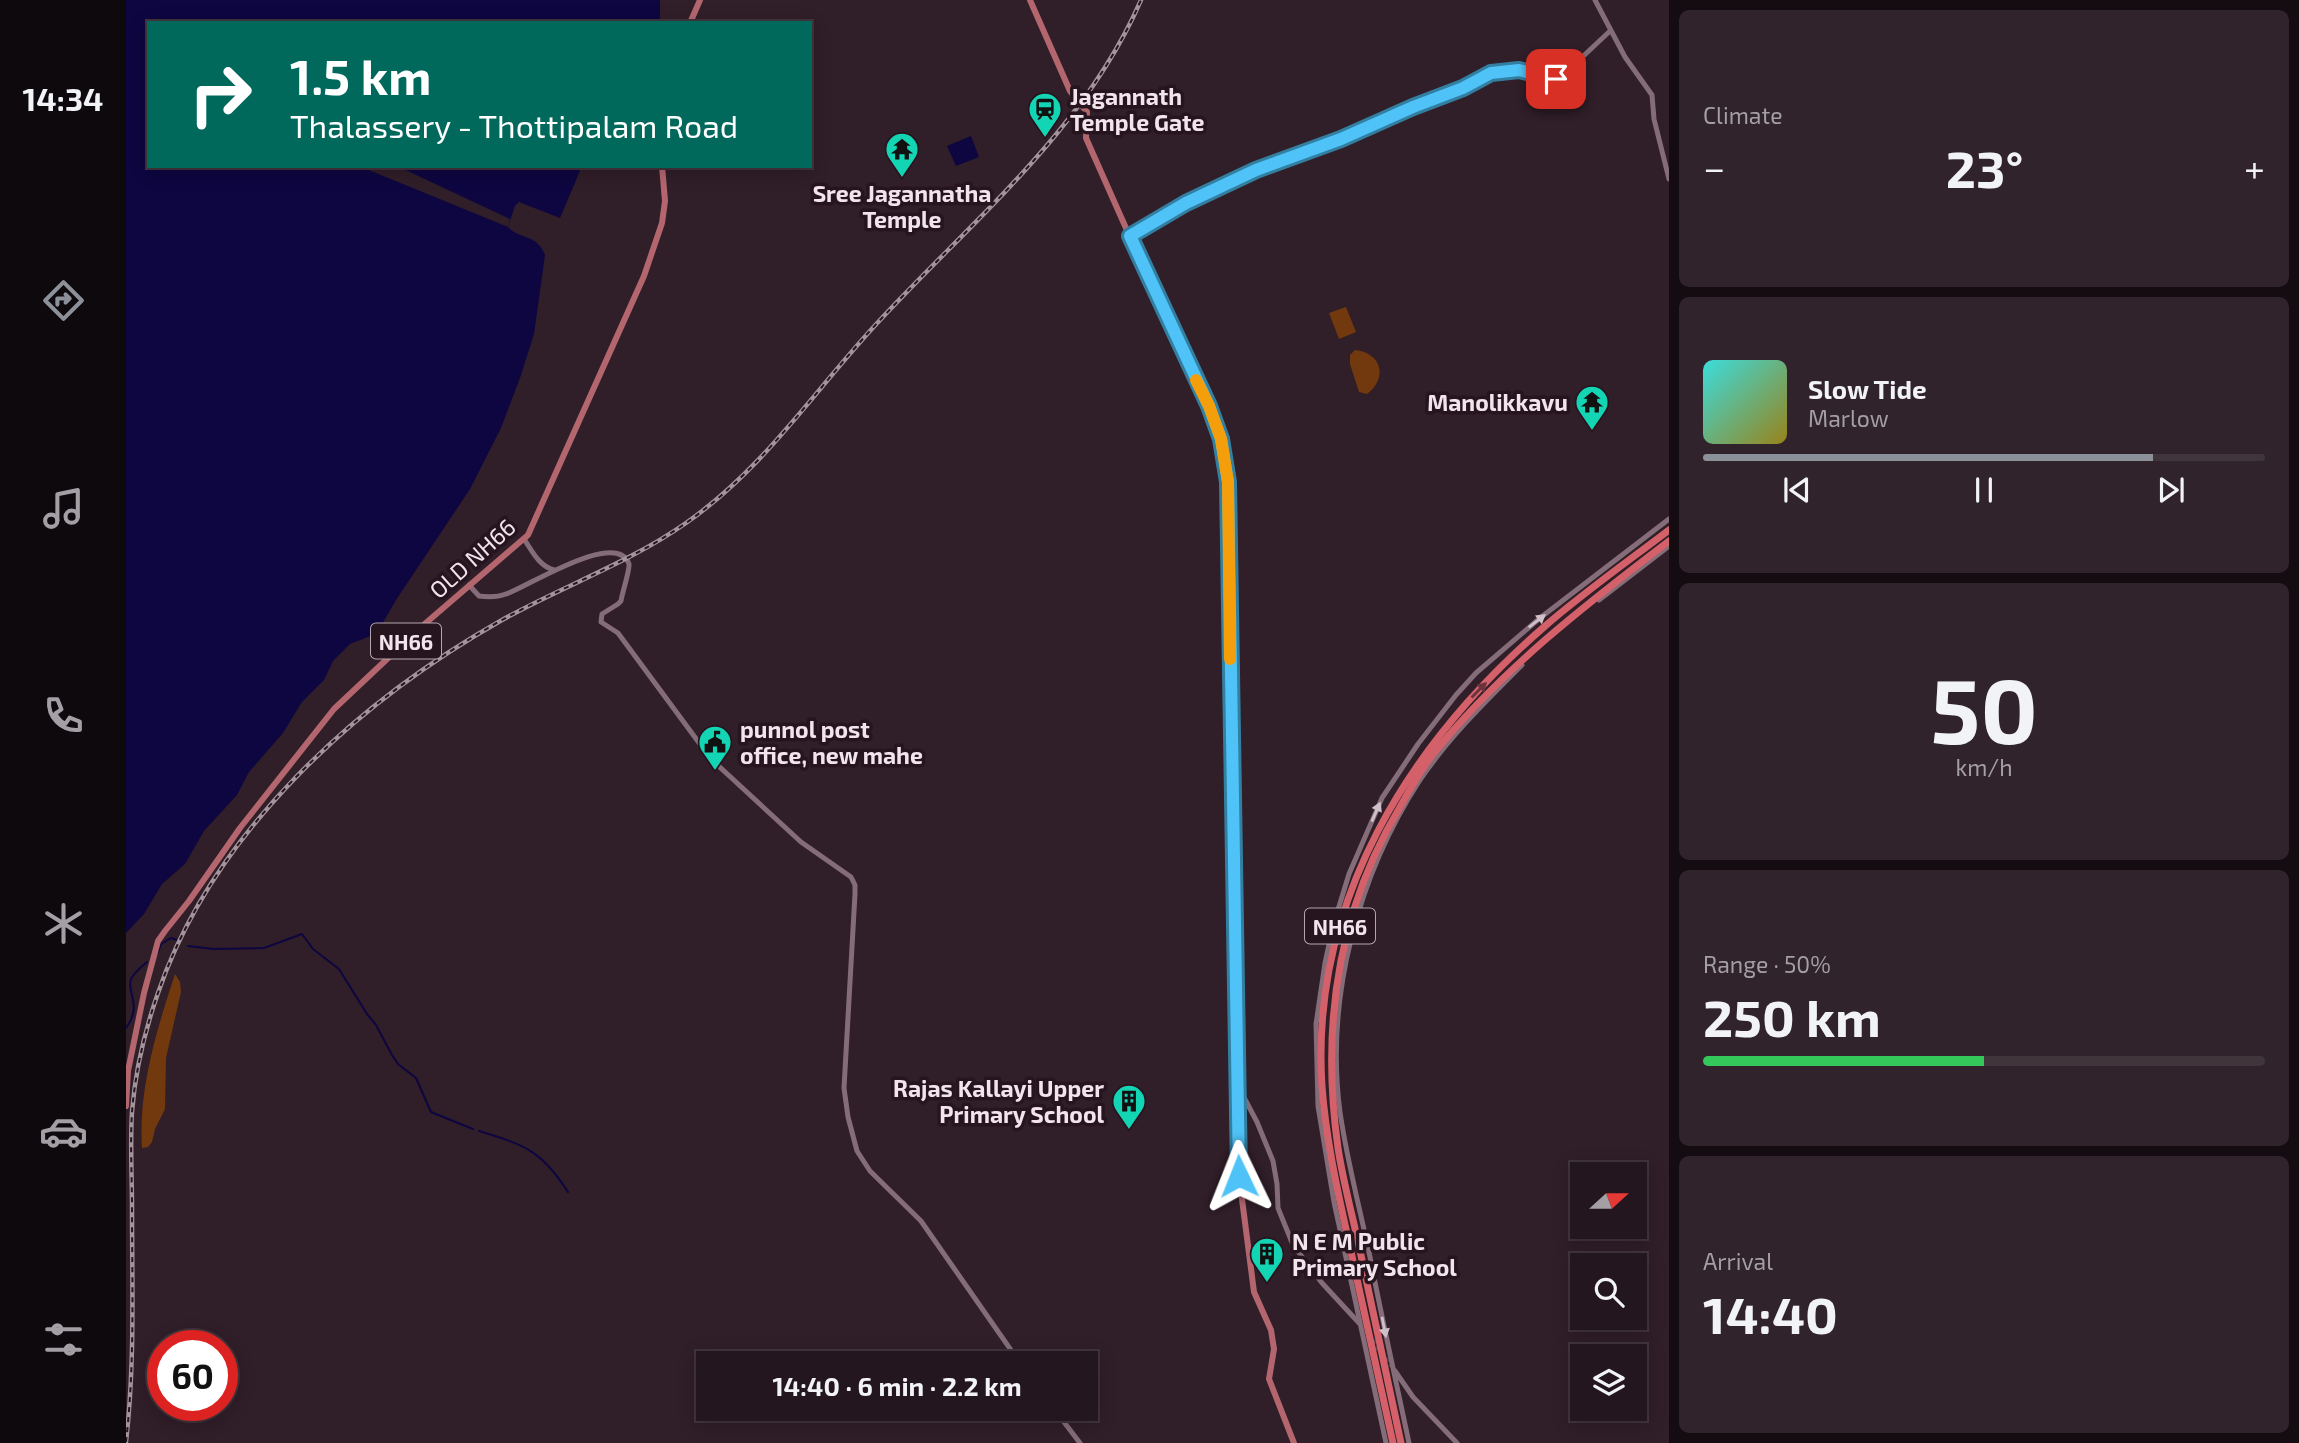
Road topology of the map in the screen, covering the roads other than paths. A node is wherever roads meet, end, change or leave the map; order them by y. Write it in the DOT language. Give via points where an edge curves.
graph roads {
  1 [pos="700,0"];
  2 [pos="1030,0"];
  3 [pos="1595,0"];
  4 [pos="691,21"];
  5 [pos="1610,31"];
  6 [pos="662,168"];
  7 [pos="1669,179"];
  8 [pos="1130,236"];
  9 [pos="1669,519"];
  10 [pos="1669,530"];
  11 [pos="524,539"];
  12 [pos="1669,544"];
  13 [pos="554,569"];
  14 [pos="469,585"];
  15 [pos="1236,1083"];
  16 [pos="126,1106"];
  17 [pos="1362,1326"];
  18 [pos="1012,1351"];
  19 [pos="1391,1366"];
  20 [pos="1063,1421"];
  21 [pos="1080,1443"];
  22 [pos="1294,1443"];
  23 [pos="1386,1443"];
  24 [pos="1393,1443"];
  25 [pos="1401,1443"];
  26 [pos="1409,1443"];
  27 [pos="1457,1443"];
  1 -- 4 [label="main road"];
  2 -- 8 [label="main road" via="1070,91 1087,112 1086,138"];
  3 -- 5 [label="main road"];
  5 -- 7 [label="main road" via="1652,95"];
  5 -- 8 [label="main road" via="1560,78 1519,70 1491,73 1341,139 1256,170"];
  6 -- 11 [label="main road, OLD NH66 / NH66" via="662,223 644,276"];
  8 -- 15 [label="main road" via="1209,406 1221,439 1227,478"];
  17 -- 9 [label="main road, one-way" via="1326,1159 1316,1064 1316,1024 1325,963 1349,874 1387,789 1475,673"];
  24 -- 10 [label="highway, NH66, one-way" via="1338,1190 1322,1085 1327,990 1346,902 1373,837 1401,788 1464,705 1544,627"];
  11 -- 13 [label="main road" via="537,559"];
  11 -- 14 [label="main road, OLD NH66 / NH66"];
  12 -- 19 [label="main road, one-way" via="1541,647 1473,714 1421,778 1371,876 1344,979 1337,1071 1347,1154"];
  12 -- 25 [label="highway, NH66" via="1574,613 1506,675 1432,755 1382,836 1342,949 1330,1039 1338,1149"];
  13 -- 14 [label="main road" via="506,594 479,596"];
  13 -- 18 [label="main road" via="600,553 624,558 629,564 621,601 602,614 601,622 618,633 711,759 801,842 851,877 855,894 844,1088 857,1151 870,1171 921,1221"];
  14 -- 16 [label="main road, OLD NH66 / NH66" via="334,709 158,941 128,1071"];
  15 -- 17 [label="main road" via="1273,1161 1278,1208 1293,1245"];
  15 -- 22 [label="main road" via="1239,1176 1254,1292 1271,1330 1274,1349 1269,1379"];
  17 -- 23 [label="main road"];
  19 -- 26 [label="main road"];
  19 -- 27 [label="main road"];
  20 -- 21 [label="main road"];
}
